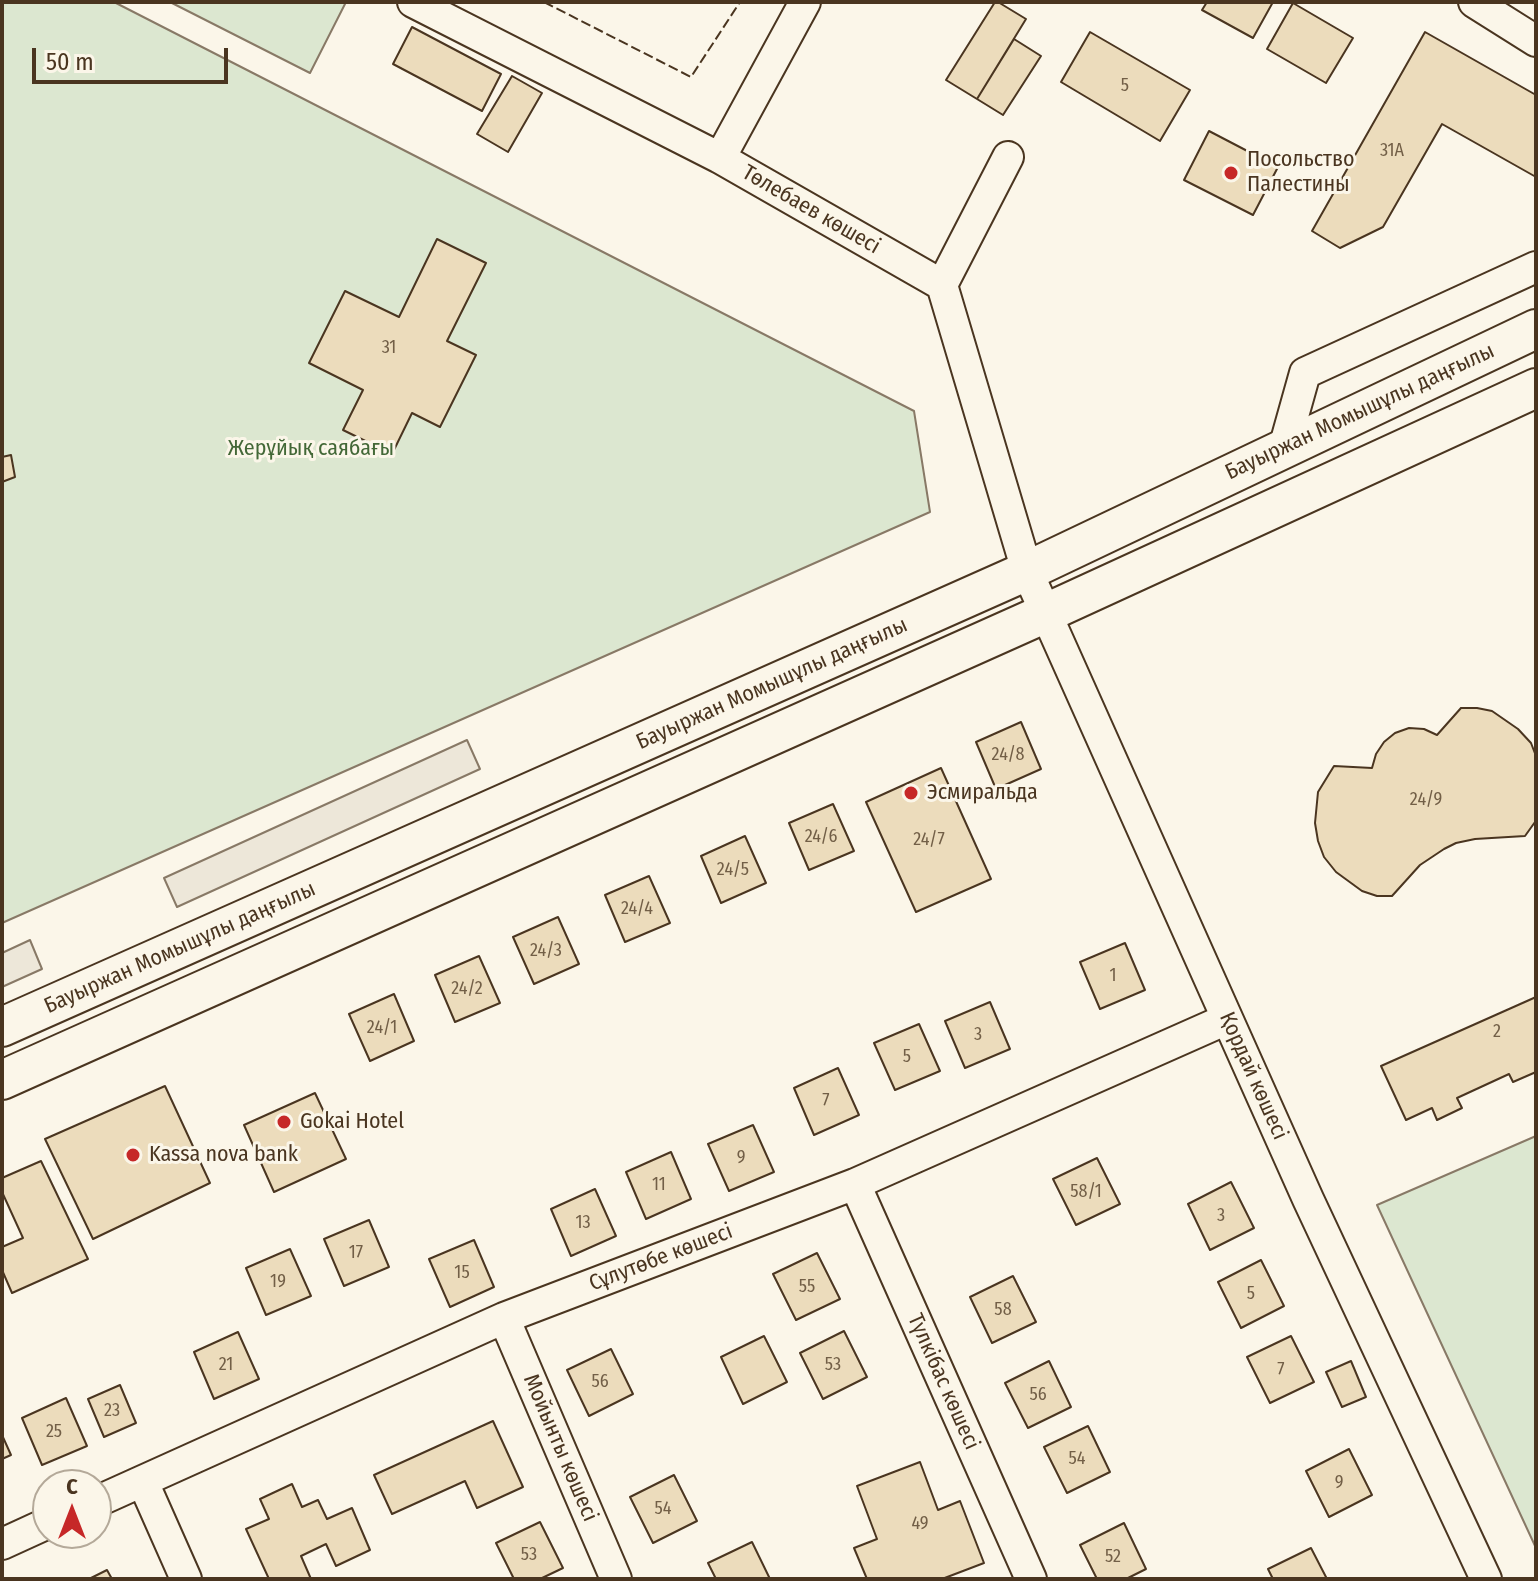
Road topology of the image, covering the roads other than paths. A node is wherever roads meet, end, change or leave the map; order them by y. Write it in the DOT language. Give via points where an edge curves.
graph roads {
  1 [pos="413,2"];
  2 [pos="805,2"];
  3 [pos="1474,2"];
  4 [pos="1536,41"];
  5 [pos="1008,157"];
  6 [pos="720,158"];
  7 [pos="1536,267"];
  8 [pos="942,285"];
  9 [pos="1534,336"];
  10 [pos="1536,388"];
  11 [pos="1284,448"];
  12 [pos="1027,571"];
  13 [pos="1046,613"];
  14 [pos="1227,1019"];
  15 [pos="2,1027"];
  16 [pos="2,1080"];
  17 [pos="855,1184"];
  18 [pos="504,1318"];
  19 [pos="143,1482"];
  20 [pos="112,1495"];
  21 [pos="32,1530"];
  22 [pos="2,1544"];
  23 [pos="186,1579"];
  24 [pos="616,1579"];
  25 [pos="1031,1579"];
  26 [pos="1486,1579"];
  1 -- 6 [label="street, Төлебаев көшесі"];
  2 -- 6 [label="street"];
  3 -- 4 [label="street"];
  5 -- 8 [label="street"];
  6 -- 8 [label="street, Төлебаев көшесі"];
  7 -- 11 [label="street" via="1305,373"];
  8 -- 12 [label="street"];
  9 -- 11 [label="main road, Бауыржан Момышұлы даңғылы"];
  10 -- 13 [label="main road"];
  11 -- 12 [label="main road, Бауыржан Момышұлы даңғылы"];
  12 -- 13 [label="street, Қордай көшесі"];
  12 -- 15 [label="main road, Бауыржан Момышұлы даңғылы"];
  13 -- 14 [label="street, Қордай көшесі"];
  13 -- 16 [label="main road"];
  14 -- 17 [label="street, Сұлутөбе көшесі"];
  14 -- 26 [label="street, Қордай көшесі"];
  17 -- 18 [label="street, Сұлутөбе көшесі"];
  17 -- 25 [label="street, Түлкібас көшесі"];
  18 -- 19 [label="street, Сұлутөбе көшесі"];
  18 -- 24 [label="street, Мойынты көшесі"];
  19 -- 20 [label="street, Сұлутөбе көшесі"];
  19 -- 23 [label="street"];
  21 -- 22 [label="street"];
}
